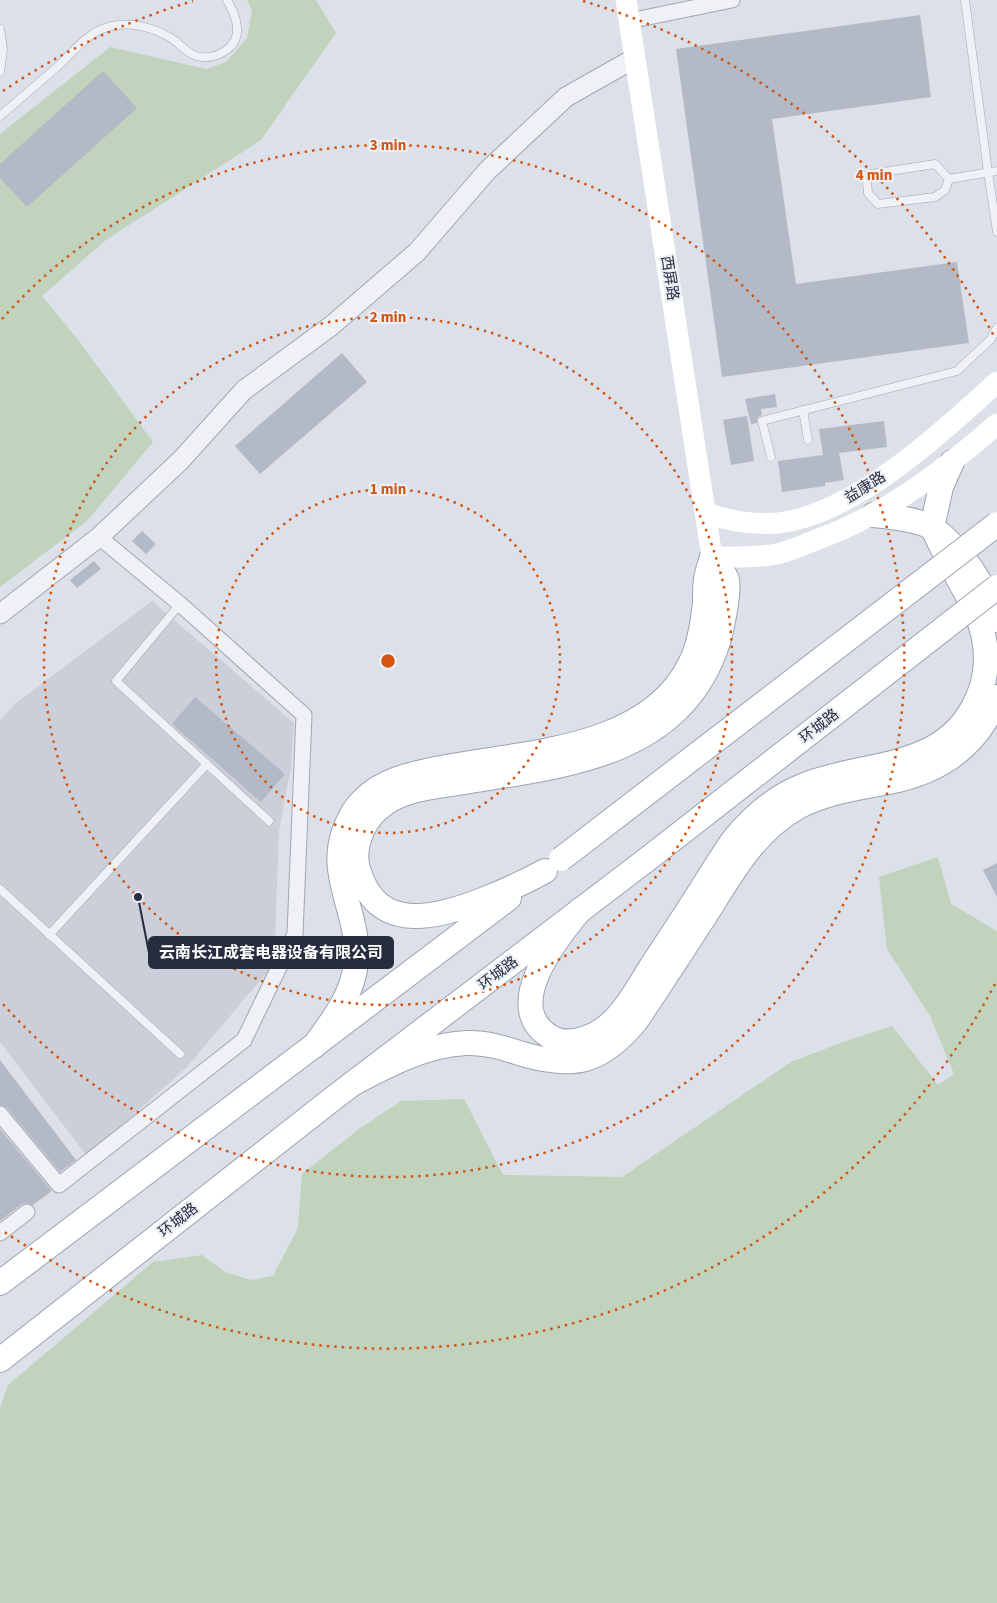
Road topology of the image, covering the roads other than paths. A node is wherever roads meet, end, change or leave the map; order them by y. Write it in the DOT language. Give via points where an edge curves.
graph roads {
  1 [pos="227,0"];
  2 [pos="626,0"];
  3 [pos="732,0"];
  4 [pos="965,0"];
  5 [pos="630,21"];
  6 [pos="0,29"];
  7 [pos="636,58"];
  8 [pos="0,72"];
  9 [pos="0,116"];
  10 [pos="997,171"];
  11 [pos="988,172"];
  12 [pos="949,179"];
  13 [pos="997,232"];
  14 [pos="997,328"];
  15 [pos="997,382"];
  16 [pos="803,410"];
  17 [pos="997,424"];
  18 [pos="808,440"];
  19 [pos="771,458"];
  20 [pos="952,462"];
  21 [pos="706,513"];
  22 [pos="872,515"];
  23 [pos="997,524"];
  24 [pos="932,527"];
  25 [pos="99,537"];
  26 [pos="712,557"];
  27 [pos="997,587"];
  28 [pos="180,604"];
  29 [pos="0,614"];
  30 [pos="997,620"];
  31 [pos="997,697"];
  32 [pos="207,764"];
  33 [pos="269,821"];
  34 [pos="553,865"];
  35 [pos="0,889"];
  36 [pos="580,910"];
  37 [pos="49,935"];
  38 [pos="309,1050"];
  39 [pos="180,1054"];
  40 [pos="344,1090"];
  41 [pos="0,1114"];
  42 [pos="27,1212"];
  43 [pos="0,1233"];
  44 [pos="0,1283"];
  45 [pos="0,1360"];
  1 -- 9 [label="lane" via="237,30 232,44 221,53 206,57 190,54 172,39 150,29 126,25 108,27 91,35"];
  2 -- 5 [label="main road, 西屏路"];
  3 -- 5 [label="street"];
  4 -- 11 [label="lane"];
  5 -- 7 [label="main road, 西屏路"];
  6 -- 8 [label="lane" via="3,49"];
  7 -- 21 [label="main road, 西屏路"];
  7 -- 25 [label="street" via="566,97 487,171 417,252 331,326 244,390 181,460"];
  10 -- 11 [label="lane"];
  11 -- 12 [label="lane"];
  11 -- 13 [label="lane"];
  12 -- 12 [label="lane" via="935,164 871,174 867,182 868,193 878,204 935,197 945,190"];
  14 -- 16 [label="lane" via="991,339 957,371"];
  15 -- 21 [label="main road, 益康路" via="904,461 835,506 807,517 777,523 736,521"];
  16 -- 18 [label="lane"];
  16 -- 19 [label="lane" via="762,420"];
  17 -- 20 [label="main road, 益康路"];
  20 -- 22 [label="main road, 益康路"];
  20 -- 24 [label="main road" via="941,487"];
  21 -- 26 [label="main road, 西屏路"];
  22 -- 24 [label="main road"];
  22 -- 26 [label="main road, 益康路" via="778,554 752,558"];
  23 -- 34 [label="main road, bridge"];
  24 -- 30 [label="main road" via="969,566 986,592"];
  24 -- 36 [label="main road" via="976,612 985,645 986,668 980,692 971,712 956,731 917,756 810,782 761,811 725,852 616,1019 592,1036 564,1042 554,1039 536,1023 531,1012 531,995 543,962"];
  25 -- 28 [label="street"];
  25 -- 29 [label="street"];
  26 -- 34 [label="main road" via="727,580 718,642 696,690 667,720 625,745 581,760 438,786 398,797 370,817 359,839 356,854 358,871 371,895 389,910 408,916 426,917 452,911 493,896"];
  26 -- 38 [label="main road" via="694,656 678,684 654,709 618,729 584,742 434,769 397,779 379,787 360,802 343,833 338,858 355,939 355,971 342,1005"];
  27 -- 36 [label="main road, 环城路, bridge"];
  28 -- 32 [label="lane" via="116,681"];
  28 -- 41 [label="street" via="304,714 295,934 244,1040 59,1185"];
  31 -- 40 [label="main road" via="975,735 948,760 906,778 812,800 783,816 765,831 739,862 636,1020 619,1040 602,1052 582,1060 559,1062 488,1045 454,1044 391,1064"];
  32 -- 33 [label="lane"];
  32 -- 37 [label="lane"];
  34 -- 38 [label="main road"];
  35 -- 37 [label="lane"];
  36 -- 40 [label="main road, 环城路"];
  37 -- 39 [label="lane"];
  38 -- 44 [label="main road"];
  40 -- 45 [label="main road, 环城路"];
  42 -- 43 [label="street"];
}
